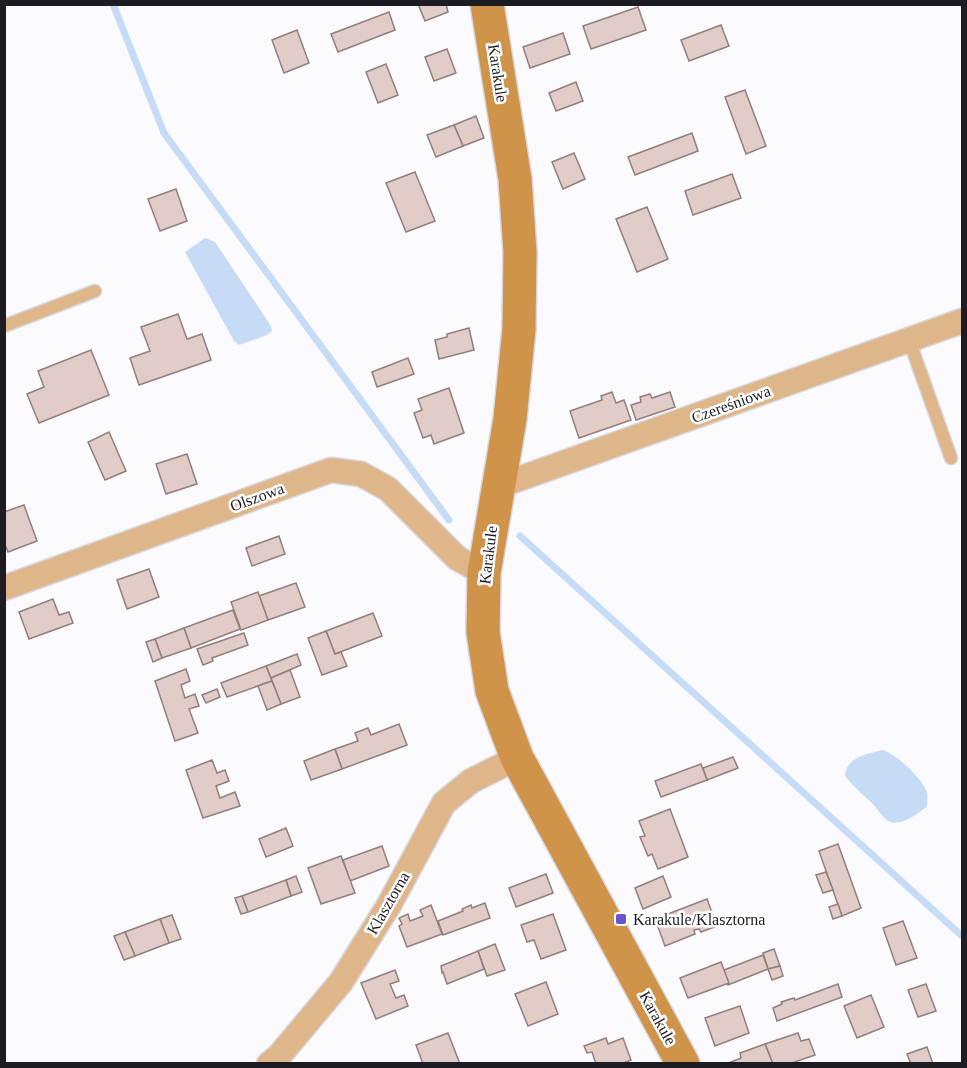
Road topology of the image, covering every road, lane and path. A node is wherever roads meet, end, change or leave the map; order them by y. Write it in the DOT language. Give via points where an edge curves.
graph roads {
  1 [pos="487,4"];
  2 [pos="95,291"];
  3 [pos="963,321"];
  4 [pos="4,326"];
  5 [pos="909,340"];
  6 [pos="951,458"];
  7 [pos="499,486"];
  8 [pos="484,573"];
  9 [pos="4,588"];
  10 [pos="517,758"];
  11 [pos="277,1061"];
  12 [pos="682,1064"];
  1 -- 7 [label="street, Karakule" via="515,179 520,252 519,329"];
  2 -- 4 [label="lane"];
  3 -- 5 [label="street, Czereśniowa"];
  5 -- 6 [label="lane"];
  5 -- 7 [label="street, Czereśniowa"];
  7 -- 8 [label="street, Karakule"];
  8 -- 9 [label="street, Olszowa" via="457,558 388,489 362,474 331,470"];
  8 -- 10 [label="street, Karakule" via="483,632 492,691"];
  10 -- 11 [label="street, Klasztorna" via="471,781 444,803 342,982"];
  10 -- 12 [label="street, Karakule"];
}
